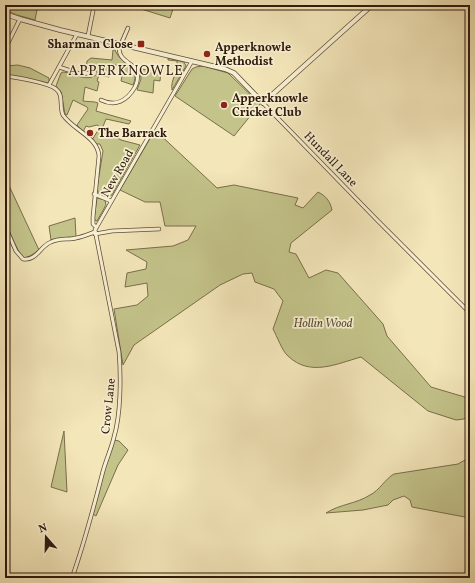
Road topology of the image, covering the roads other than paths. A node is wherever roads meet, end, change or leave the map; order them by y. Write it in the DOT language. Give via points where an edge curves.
graph roads {
  1 [pos="372,5"];
  2 [pos="93,11"];
  3 [pos="5,14"];
  4 [pos="20,19"];
  5 [pos="128,28"];
  6 [pos="77,34"];
  7 [pos="88,36"];
  8 [pos="120,44"];
  9 [pos="5,49"];
  10 [pos="193,61"];
  11 [pos="59,67"];
  12 [pos="89,73"];
  13 [pos="5,76"];
  14 [pos="49,85"];
  15 [pos="103,100"];
  16 [pos="263,103"];
  17 [pos="94,194"];
  18 [pos="110,201"];
  19 [pos="5,226"];
  20 [pos="96,227"];
  21 [pos="159,229"];
  22 [pos="95,233"];
  23 [pos="470,313"];
  24 [pos="73,578"];
  1 -- 16 [label="street"];
  2 -- 7 [label="street"];
  3 -- 4 [label="street, Hundall Lane"];
  4 -- 6 [label="street, Hundall Lane"];
  4 -- 9 [label="street"];
  5 -- 8 [label="street"];
  6 -- 7 [label="street, Hundall Lane"];
  6 -- 11 [label="street"];
  7 -- 8 [label="street, Hundall Lane"];
  8 -- 10 [label="street, Hundall Lane"];
  8 -- 15 [label="street" via="120,55 136,69 138,80 126,100 108,104"];
  10 -- 16 [label="street, Hundall Lane" via="231,71"];
  10 -- 18 [label="street, New Road"];
  11 -- 12 [label="street" via="80,74"];
  11 -- 14 [label="street"];
  13 -- 14 [label="street"];
  14 -- 17 [label="street" via="59,93 63,115 98,148"];
  16 -- 23 [label="street, Hundall Lane"];
  17 -- 18 [label="street"];
  17 -- 20 [label="street" via="93,224"];
  18 -- 20 [label="street, New Road"];
  19 -- 22 [label="street" via="16,251 23,259 39,254 50,242"];
  20 -- 22 [label="street, New Road"];
  21 -- 22 [label="street"];
  22 -- 24 [label="street, Crow Lane" via="119,352 120,396 114,437 104,464"];
}
